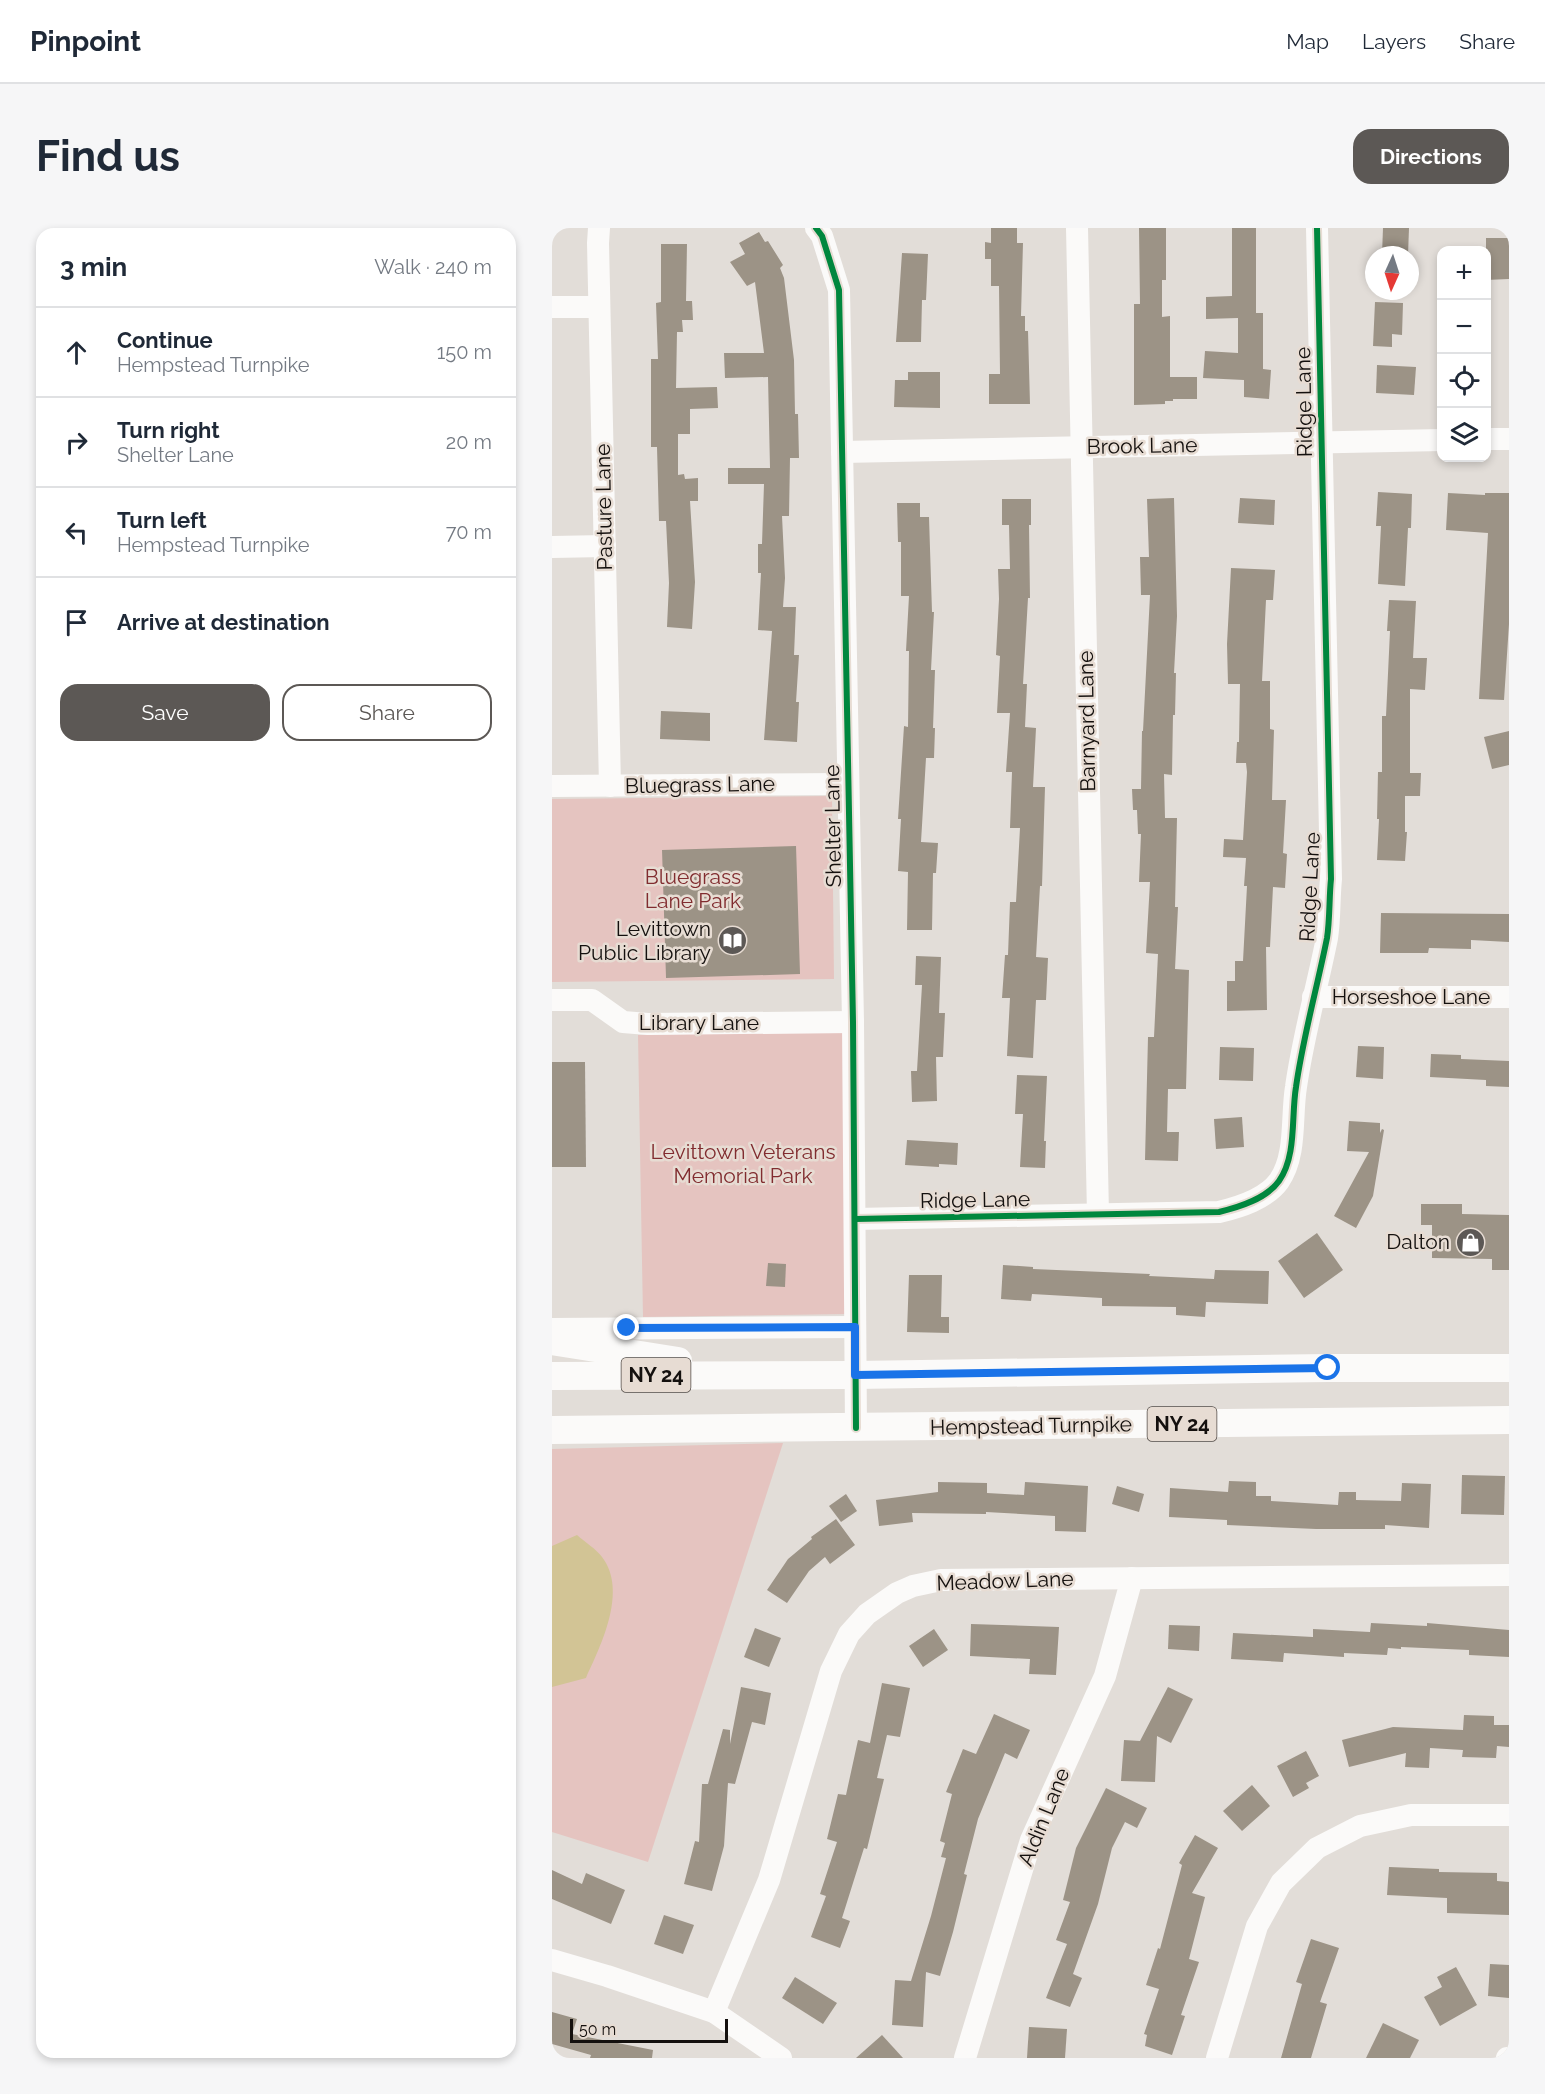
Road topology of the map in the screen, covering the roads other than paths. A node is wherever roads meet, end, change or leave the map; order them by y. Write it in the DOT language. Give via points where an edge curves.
graph roads {
  1 [pos="599,228"];
  2 [pos="816,228"];
  3 [pos="1077,228"];
  4 [pos="1317,228"];
  5 [pos="552,307"];
  6 [pos="599,307"];
  7 [pos="1491,439"];
  8 [pos="1509,439"];
  9 [pos="1437,440"];
  10 [pos="1321,442"];
  11 [pos="1082,447"];
  12 [pos="842,452"];
  13 [pos="605,546"];
  14 [pos="552,547"];
  15 [pos="848,783"];
  16 [pos="552,786"];
  17 [pos="610,786"];
  18 [pos="1313,997"];
  19 [pos="1509,997"];
  20 [pos="552,1000"];
  21 [pos="853,1022"];
  22 [pos="1098,1214"];
  23 [pos="855,1219"];
  24 [pos="855,1327"];
  25 [pos="552,1329"];
  26 [pos="552,1341"];
  27 [pos="1509,1368"];
  28 [pos="760,1375"];
  29 [pos="855,1375"];
  30 [pos="552,1376"];
  31 [pos="1509,1420"];
  32 [pos="856,1428"];
  33 [pos="552,1430"];
  34 [pos="1509,1575"];
  35 [pos="1132,1578"];
  36 [pos="1509,1815"];
  37 [pos="552,1960"];
  38 [pos="714,2012"];
  39 [pos="781,2058"];
  40 [pos="965,2058"];
  41 [pos="1217,2058"];
  1 -- 6 [label="street, Pasture Lane"];
  2 -- 12 [label="street, Shelter Lane" via="839,290"];
  3 -- 11 [label="street, Barnyard Lane"];
  4 -- 10 [label="street, Ridge Lane"];
  5 -- 6 [label="street"];
  6 -- 13 [label="street, Pasture Lane"];
  7 -- 8 [label="street"];
  9 -- 10 [label="street, Brook Lane"];
  10 -- 11 [label="street, Brook Lane"];
  10 -- 18 [label="street, Ridge Lane" via="1330,879 1327,936"];
  11 -- 12 [label="street, Brook Lane"];
  11 -- 22 [label="street, Barnyard Lane"];
  12 -- 15 [label="street, Shelter Lane"];
  13 -- 14 [label="street"];
  13 -- 17 [label="street, Pasture Lane"];
  15 -- 17 [label="street, Bluegrass Lane"];
  15 -- 21 [label="street, Shelter Lane"];
  16 -- 17 [label="street, Bluegrass Lane"];
  18 -- 19 [label="street, Horseshoe Lane"];
  18 -- 22 [label="street, Ridge Lane" via="1295,1088 1290,1157 1281,1179 1271,1190 1242,1207 1219,1212"];
  20 -- 21 [label="street, Library Lane" via="592,1000 623,1022 648,1024"];
  21 -- 23 [label="street, Shelter Lane"];
  22 -- 23 [label="street, Ridge Lane"];
  23 -- 24 [label="street, Shelter Lane"];
  24 -- 25 [label="street"];
  24 -- 29 [label="street, Shelter Lane"];
  26 -- 28 [label="main road"];
  27 -- 29 [label="main road, NY 24"];
  28 -- 29 [label="main road, NY 24"];
  28 -- 30 [label="main road, NY 24"];
  29 -- 32 [label="street, Shelter Lane"];
  31 -- 32 [label="main road, Hempstead Turnpike / NY 24"];
  32 -- 33 [label="main road, Hempstead Turnpike / NY 24"];
  34 -- 35 [label="street, Meadow Lane"];
  35 -- 38 [label="street, Meadow Lane" via="941,1580 912,1586 867,1614 849,1634 831,1671 769,1880"];
  35 -- 40 [label="street, Aldin Lane" via="1105,1676 1031,1840"];
  36 -- 41 [label="street" via="1411,1815 1360,1826 1317,1848 1281,1882 1257,1926"];
  37 -- 38 [label="street"];
  38 -- 39 [label="street"];
}
